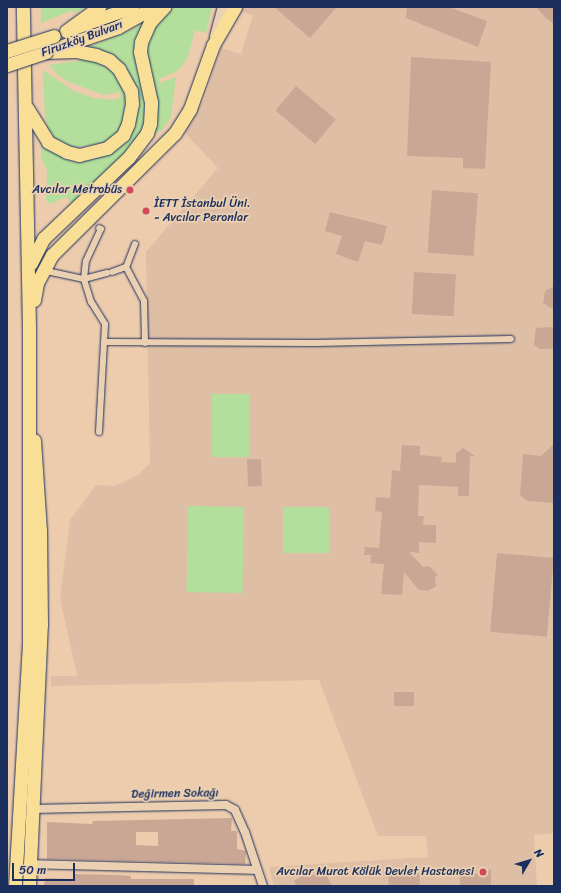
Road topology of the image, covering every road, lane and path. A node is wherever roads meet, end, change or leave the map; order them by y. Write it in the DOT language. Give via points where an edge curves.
graph roads {
  1 [pos="99,7"];
  2 [pos="154,7"];
  3 [pos="164,7"];
  4 [pos="223,7"];
  5 [pos="235,7"];
  6 [pos="126,8"];
  7 [pos="25,11"];
  8 [pos="60,34"];
  9 [pos="213,45"];
  10 [pos="7,51"];
  11 [pos="46,52"];
  12 [pos="7,66"];
  13 [pos="25,104"];
  14 [pos="99,228"];
  15 [pos="135,244"];
  16 [pos="126,267"];
  17 [pos="28,269"];
  18 [pos="51,272"];
  19 [pos="84,279"];
  20 [pos="30,328"];
  21 [pos="511,339"];
  22 [pos="105,342"];
  23 [pos="145,343"];
  24 [pos="28,412"];
  25 [pos="99,432"];
  26 [pos="32,809"];
  27 [pos="29,864"];
  28 [pos="257,870"];
  29 [pos="15,886"];
  30 [pos="29,886"];
  31 [pos="263,886"];
  1 -- 8 [label="main road"];
  2 -- 11 [label="main road, Firuzköy Bulvarı" via="118,27"];
  3 -- 17 [label="main road" via="150,22 141,42 141,58 151,102 147,133 129,156 44,238"];
  4 -- 9 [label="main road"];
  5 -- 9 [label="main road"];
  6 -- 8 [label="main road, Firuzköy Bulvarı"];
  7 -- 13 [label="main road"];
  8 -- 10 [label="main road, Firuzköy Bulvarı, bridge"];
  9 -- 20 [label="main road" via="190,109 175,133 59,246 48,261 37,283"];
  11 -- 12 [label="main road, Firuzköy Bulvarı, bridge"];
  11 -- 13 [label="main road" via="75,51 109,60 119,69 131,91 132,104 128,124 123,135 107,148 89,154 73,154 48,142"];
  13 -- 17 [label="main road"];
  14 -- 19 [label="street" via="101,229 86,261"];
  15 -- 16 [label="street"];
  16 -- 19 [label="street"];
  16 -- 23 [label="street" via="144,301"];
  17 -- 20 [label="main road"];
  18 -- 19 [label="street"];
  19 -- 22 [label="street" via="91,302 105,324"];
  20 -- 24 [label="main road"];
  21 -- 23 [label="street"];
  22 -- 23 [label="street"];
  22 -- 25 [label="street"];
  24 -- 26 [label="main road" via="34,437 37,476 41,626"];
  24 -- 29 [label="main road" via="29,644"];
  26 -- 27 [label="main road"];
  26 -- 28 [label="street, Değirmen Sokağı" via="226,805 235,810"];
  27 -- 28 [label="street"];
  27 -- 30 [label="main road"];
  28 -- 31 [label="street, Değirmen Sokağı"];
}
